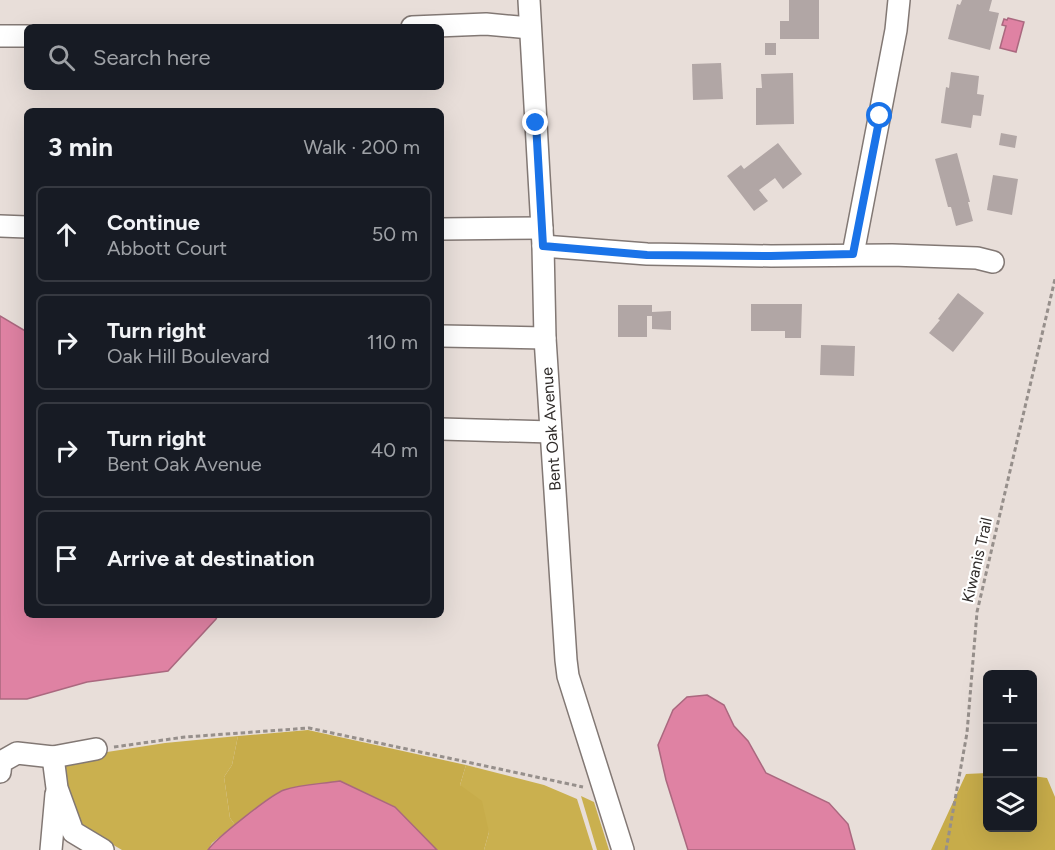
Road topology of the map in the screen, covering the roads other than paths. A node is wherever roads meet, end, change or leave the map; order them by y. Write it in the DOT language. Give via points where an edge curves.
graph roads {
  1 [pos="529,0"];
  2 [pos="899,0"];
  3 [pos="444,26"];
  4 [pos="530,28"];
  5 [pos="0,36"];
  6 [pos="24,36"];
  7 [pos="0,226"];
  8 [pos="24,227"];
  9 [pos="444,228"];
  10 [pos="543,237"];
  11 [pos="853,254"];
  12 [pos="993,262"];
  13 [pos="444,336"];
  14 [pos="545,338"];
  15 [pos="444,429"];
  16 [pos="551,432"];
  17 [pos="96,749"];
  18 [pos="52,757"];
  19 [pos="0,772"];
  20 [pos="57,788"];
  21 [pos="51,850"];
  22 [pos="103,850"];
  23 [pos="623,850"];
  1 -- 4 [label="street, Bent Oak Avenue"];
  2 -- 11 [label="street"];
  3 -- 4 [label="street"];
  4 -- 10 [label="street, Bent Oak Avenue"];
  5 -- 6 [label="street"];
  7 -- 8 [label="street"];
  9 -- 10 [label="street"];
  10 -- 11 [label="street" via="647,255"];
  10 -- 14 [label="street, Bent Oak Avenue"];
  11 -- 12 [label="street" via="977,258"];
  13 -- 14 [label="street"];
  14 -- 16 [label="street, Bent Oak Avenue"];
  15 -- 16 [label="street"];
  16 -- 23 [label="street, Bent Oak Avenue" via="568,676"];
  17 -- 18 [label="street"];
  18 -- 19 [label="street" via="17,753 1,762"];
  18 -- 20 [label="street"];
  20 -- 21 [label="street"];
  20 -- 22 [label="street" via="73,832"];
}
